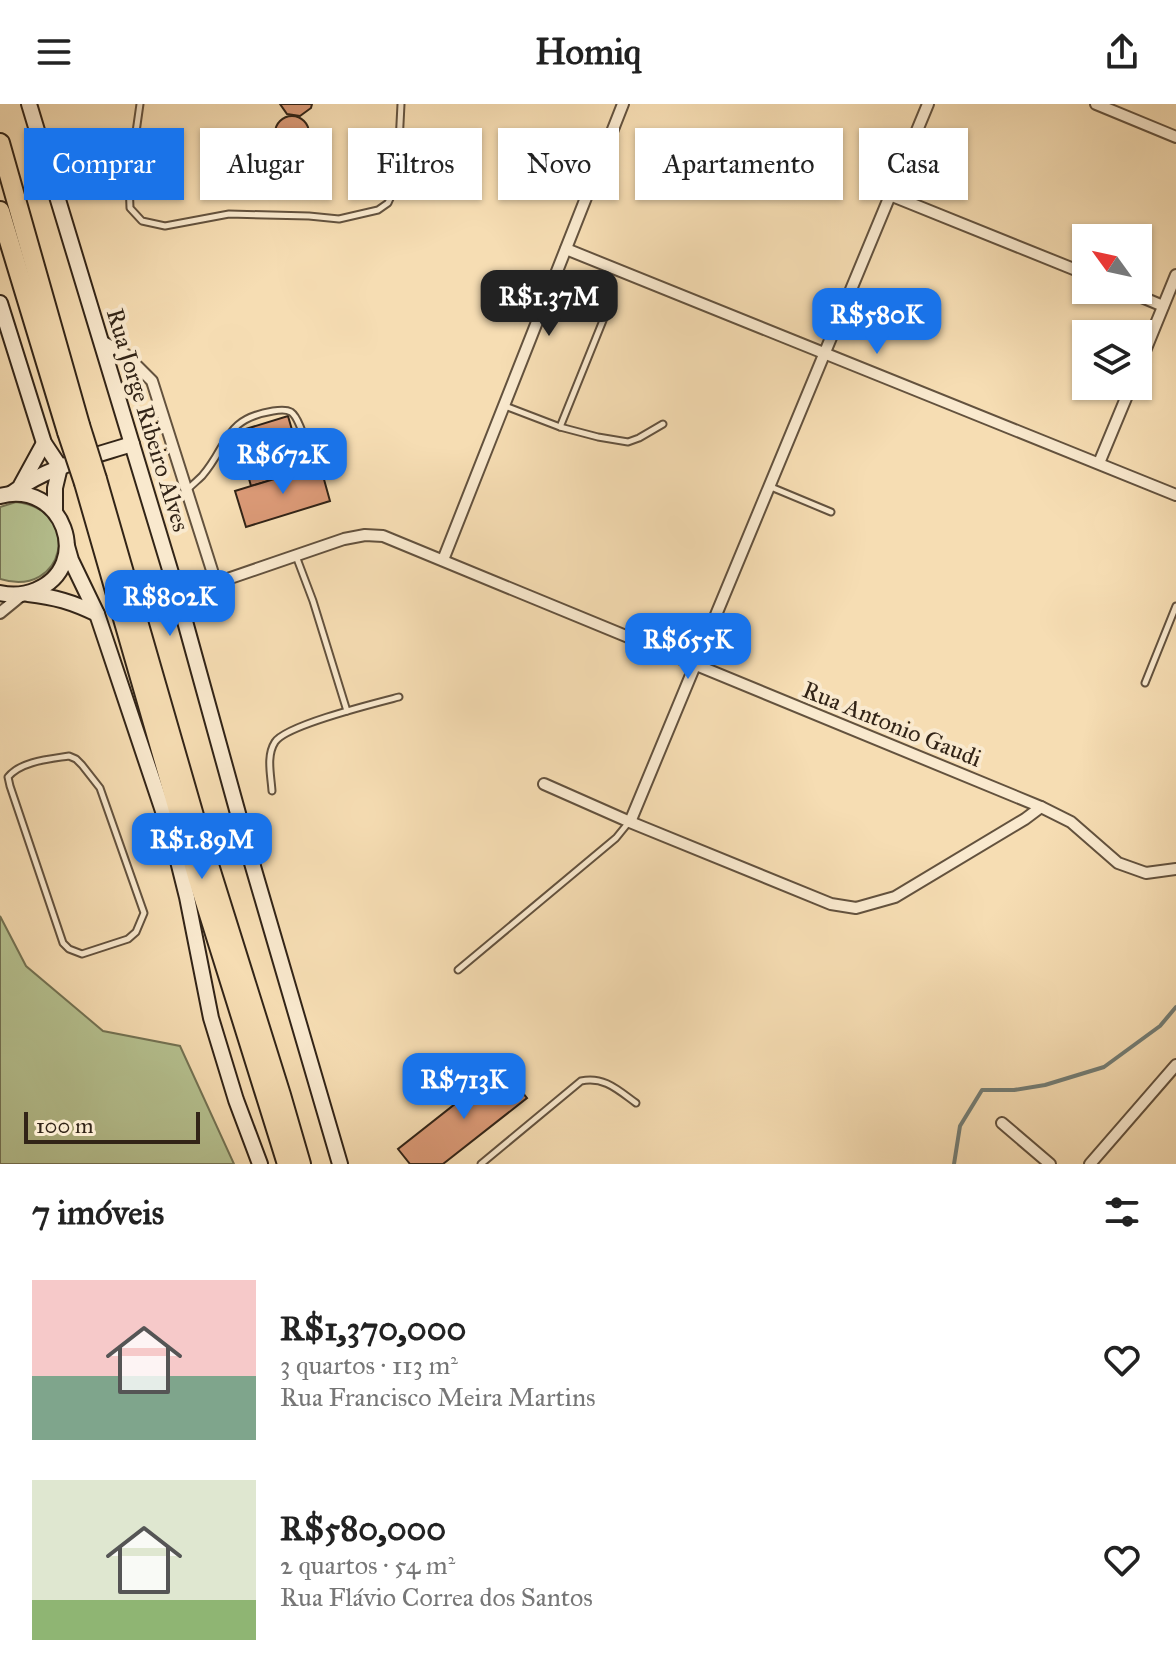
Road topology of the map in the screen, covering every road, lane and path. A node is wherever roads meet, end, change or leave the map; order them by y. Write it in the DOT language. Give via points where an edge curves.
graph roads {
  1 [pos="29,104"];
  2 [pos="140,104"];
  3 [pos="401,104"];
  4 [pos="623,104"];
  5 [pos="928,104"];
  6 [pos="1096,104"];
  7 [pos="918,128"];
  8 [pos="1176,137"];
  9 [pos="0,143"];
  10 [pos="888,200"];
  11 [pos="902,200"];
  12 [pos="0,211"];
  13 [pos="566,249"];
  14 [pos="1072,268"];
  15 [pos="1176,275"];
  16 [pos="1152,301"];
  17 [pos="0,303"];
  18 [pos="1163,306"];
  19 [pos="606,313"];
  20 [pos="1152,333"];
  21 [pos="102,341"];
  22 [pos="825,353"];
  23 [pos="1125,400"];
  24 [pos="504,406"];
  25 [pos="663,424"];
  26 [pos="560,427"];
  27 [pos="74,429"];
  28 [pos="44,443"];
  29 [pos="132,444"];
  30 [pos="311,458"];
  31 [pos="1099,463"];
  32 [pos="60,467"];
  33 [pos="90,481"];
  34 [pos="770,486"];
  35 [pos="187,489"];
  36 [pos="11,492"];
  37 [pos="1176,495"];
  38 [pos="55,511"];
  39 [pos="831,512"];
  40 [pos="67,546"];
  41 [pos="295,556"];
  42 [pos="443,560"];
  43 [pos="216,583"];
  44 [pos="0,593"];
  45 [pos="24,594"];
  46 [pos="178,596"];
  47 [pos="1176,606"];
  48 [pos="0,613"];
  49 [pos="97,614"];
  50 [pos="695,666"];
  51 [pos="1145,683"];
  52 [pos="399,697"];
  53 [pos="347,711"];
  54 [pos="544,784"];
  55 [pos="272,791"];
  56 [pos="1041,807"];
  57 [pos="630,822"];
  58 [pos="1176,869"];
  59 [pos="82,954"];
  60 [pos="458,970"];
  61 [pos="1176,1065"];
  62 [pos="636,1103"];
  63 [pos="1002,1123"];
  64 [pos="260,1164"];
  65 [pos="287,1164"];
  66 [pos="301,1164"];
  67 [pos="340,1164"];
  68 [pos="481,1164"];
  69 [pos="1050,1164"];
  70 [pos="1090,1164"];
  1 -- 21 [label="main road, Rua Jorge Ribeiro Alves"];
  2 -- 3 [label="lane" via="130,208 142,221 165,226 229,214 339,219 378,210 388,203 397,183"];
  4 -- 13 [label="street"];
  5 -- 7 [label="street"];
  6 -- 8 [label="street"];
  9 -- 27 [label="highway"];
  10 -- 22 [label="street"];
  11 -- 14 [label="street"];
  12 -- 27 [label="highway"];
  13 -- 22 [label="street"];
  13 -- 24 [label="street"];
  15 -- 18 [label="street"];
  16 -- 18 [label="street"];
  17 -- 28 [label="main road"];
  18 -- 20 [label="street"];
  19 -- 26 [label="lane"];
  21 -- 29 [label="main road, Rua Jorge Ribeiro Alves"];
  21 -- 35 [label="street" via="125,354 152,381"];
  22 -- 31 [label="street"];
  22 -- 34 [label="street"];
  23 -- 31 [label="street"];
  24 -- 26 [label="lane"];
  24 -- 42 [label="street"];
  25 -- 26 [label="lane" via="628,442"];
  27 -- 33 [label="highway, bridge"];
  28 -- 32 [label="main road"];
  28 -- 36 [label="main road"];
  29 -- 32 [label="main road"];
  29 -- 46 [label="main road, Rua Jorge Ribeiro Alves"];
  30 -- 35 [label="lane" via="291,411 260,413 227,435 202,476"];
  31 -- 37 [label="street"];
  32 -- 36 [label="main road"];
  32 -- 38 [label="main road"];
  33 -- 65 [label="highway" via="197,876"];
  33 -- 66 [label="highway"];
  34 -- 39 [label="lane"];
  34 -- 50 [label="street"];
  35 -- 43 [label="street"];
  36 -- 38 [label="main road" via="43,501"];
  38 -- 40 [label="main road"];
  40 -- 45 [label="main road" via="55,577"];
  40 -- 49 [label="main road"];
  41 -- 42 [label="street, Rua Antonio Gaudi" via="365,535 383,536"];
  41 -- 43 [label="street, Rua Antonio Gaudi"];
  41 -- 53 [label="lane"];
  42 -- 50 [label="street, Rua Antonio Gaudi"];
  43 -- 46 [label="street, Rua Antonio Gaudi"];
  44 -- 45 [label="main road"];
  45 -- 48 [label="street"];
  45 -- 49 [label="main road" via="57,598"];
  46 -- 67 [label="main road, Rua Jorge Ribeiro Alves"];
  47 -- 51 [label="lane"];
  49 -- 64 [label="main road" via="173,841 211,1018"];
  50 -- 56 [label="street, Rua Antonio Gaudi"];
  50 -- 57 [label="street"];
  52 -- 53 [label="lane"];
  53 -- 55 [label="lane" via="283,734 275,742 269,755"];
  54 -- 57 [label="street"];
  56 -- 57 [label="street" via="895,897 856,908 831,904"];
  56 -- 58 [label="street, Rua Antonio Gaudi" via="1071,822 1118,863 1146,873"];
  57 -- 60 [label="lane"];
  59 -- 59 [label="lane" via="128,939 144,913 100,788 69,756 23,766 8,777 63,943"];
  61 -- 70 [label="street"];
  62 -- 68 [label="lane" via="605,1081 581,1081"];
  63 -- 69 [label="street"];
}
